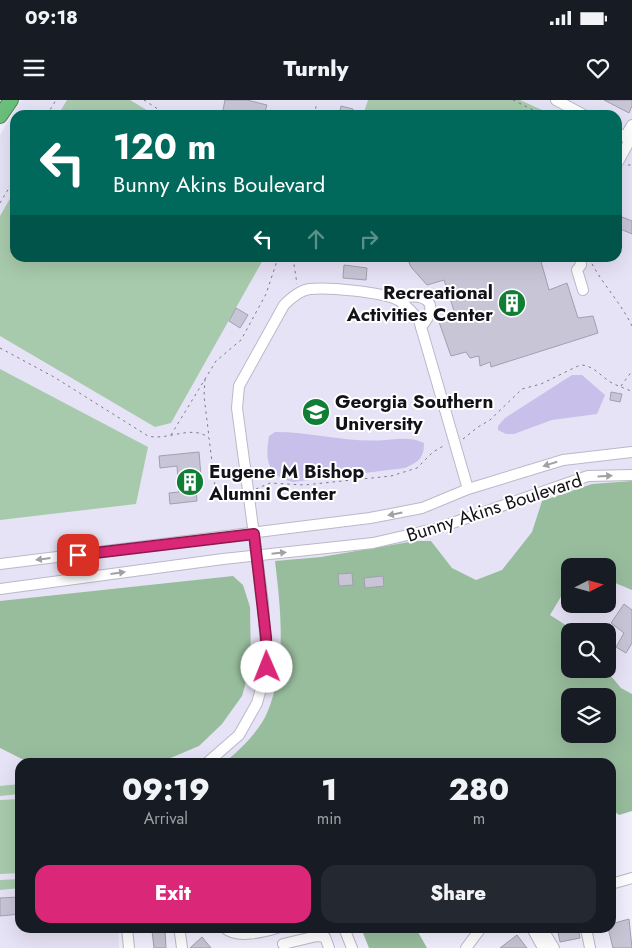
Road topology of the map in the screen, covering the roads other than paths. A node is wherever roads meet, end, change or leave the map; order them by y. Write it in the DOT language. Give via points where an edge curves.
graph roads {
  1 [pos="4,100"];
  2 [pos="10,100"];
  3 [pos="556,100"];
  4 [pos="0,106"];
  5 [pos="575,110"];
  6 [pos="0,116"];
  7 [pos="632,125"];
  8 [pos="626,138"];
  9 [pos="581,262"];
  10 [pos="584,290"];
  11 [pos="397,299"];
  12 [pos="421,327"];
  13 [pos="632,452"];
  14 [pos="632,475"];
  15 [pos="468,490"];
  16 [pos="254,534"];
  17 [pos="256,555"];
  18 [pos="0,564"];
  19 [pos="0,589"];
  20 [pos="213,758"];
  21 [pos="632,878"];
  22 [pos="616,883"];
  23 [pos="128,933"];
  24 [pos="180,933"];
  25 [pos="346,933"];
  26 [pos="477,933"];
  27 [pos="535,933"];
  28 [pos="545,933"];
  29 [pos="587,933"];
  30 [pos="283,944"];
  31 [pos="129,948"];
  32 [pos="182,948"];
  33 [pos="329,948"];
  34 [pos="352,948"];
  35 [pos="466,948"];
  36 [pos="543,948"];
  37 [pos="554,948"];
  38 [pos="590,948"];
  1 -- 4 [label="highway"];
  2 -- 6 [label="highway"];
  3 -- 5 [label="street"];
  7 -- 8 [label="street"];
  9 -- 10 [label="street" via="577,270"];
  11 -- 12 [label="street" via="419,320"];
  11 -- 12 [label="street" via="423,297 431,311"];
  11 -- 16 [label="street" via="366,292 310,289 300,292 284,305 239,386 237,408"];
  12 -- 15 [label="street"];
  13 -- 15 [label="street, Bunny Akins Boulevard, one-way" via="563,460"];
  17 -- 14 [label="street, Bunny Akins Boulevard, one-way" via="373,543 438,528 588,476"];
  15 -- 16 [label="street, Bunny Akins Boulevard, one-way" via="422,508"];
  16 -- 17 [label="street"];
  16 -- 18 [label="street, Bunny Akins Boulevard, one-way"];
  19 -- 17 [label="street, Bunny Akins Boulevard, one-way"];
  17 -- 20 [label="street" via="267,667 257,703 239,735"];
  21 -- 22 [label="street"];
  23 -- 31 [label="street"];
  24 -- 32 [label="street"];
  25 -- 34 [label="street"];
  26 -- 35 [label="street"];
  27 -- 36 [label="street"];
  28 -- 37 [label="street"];
  29 -- 38 [label="street"];
  30 -- 33 [label="street" via="317,936 325,937"];
}
